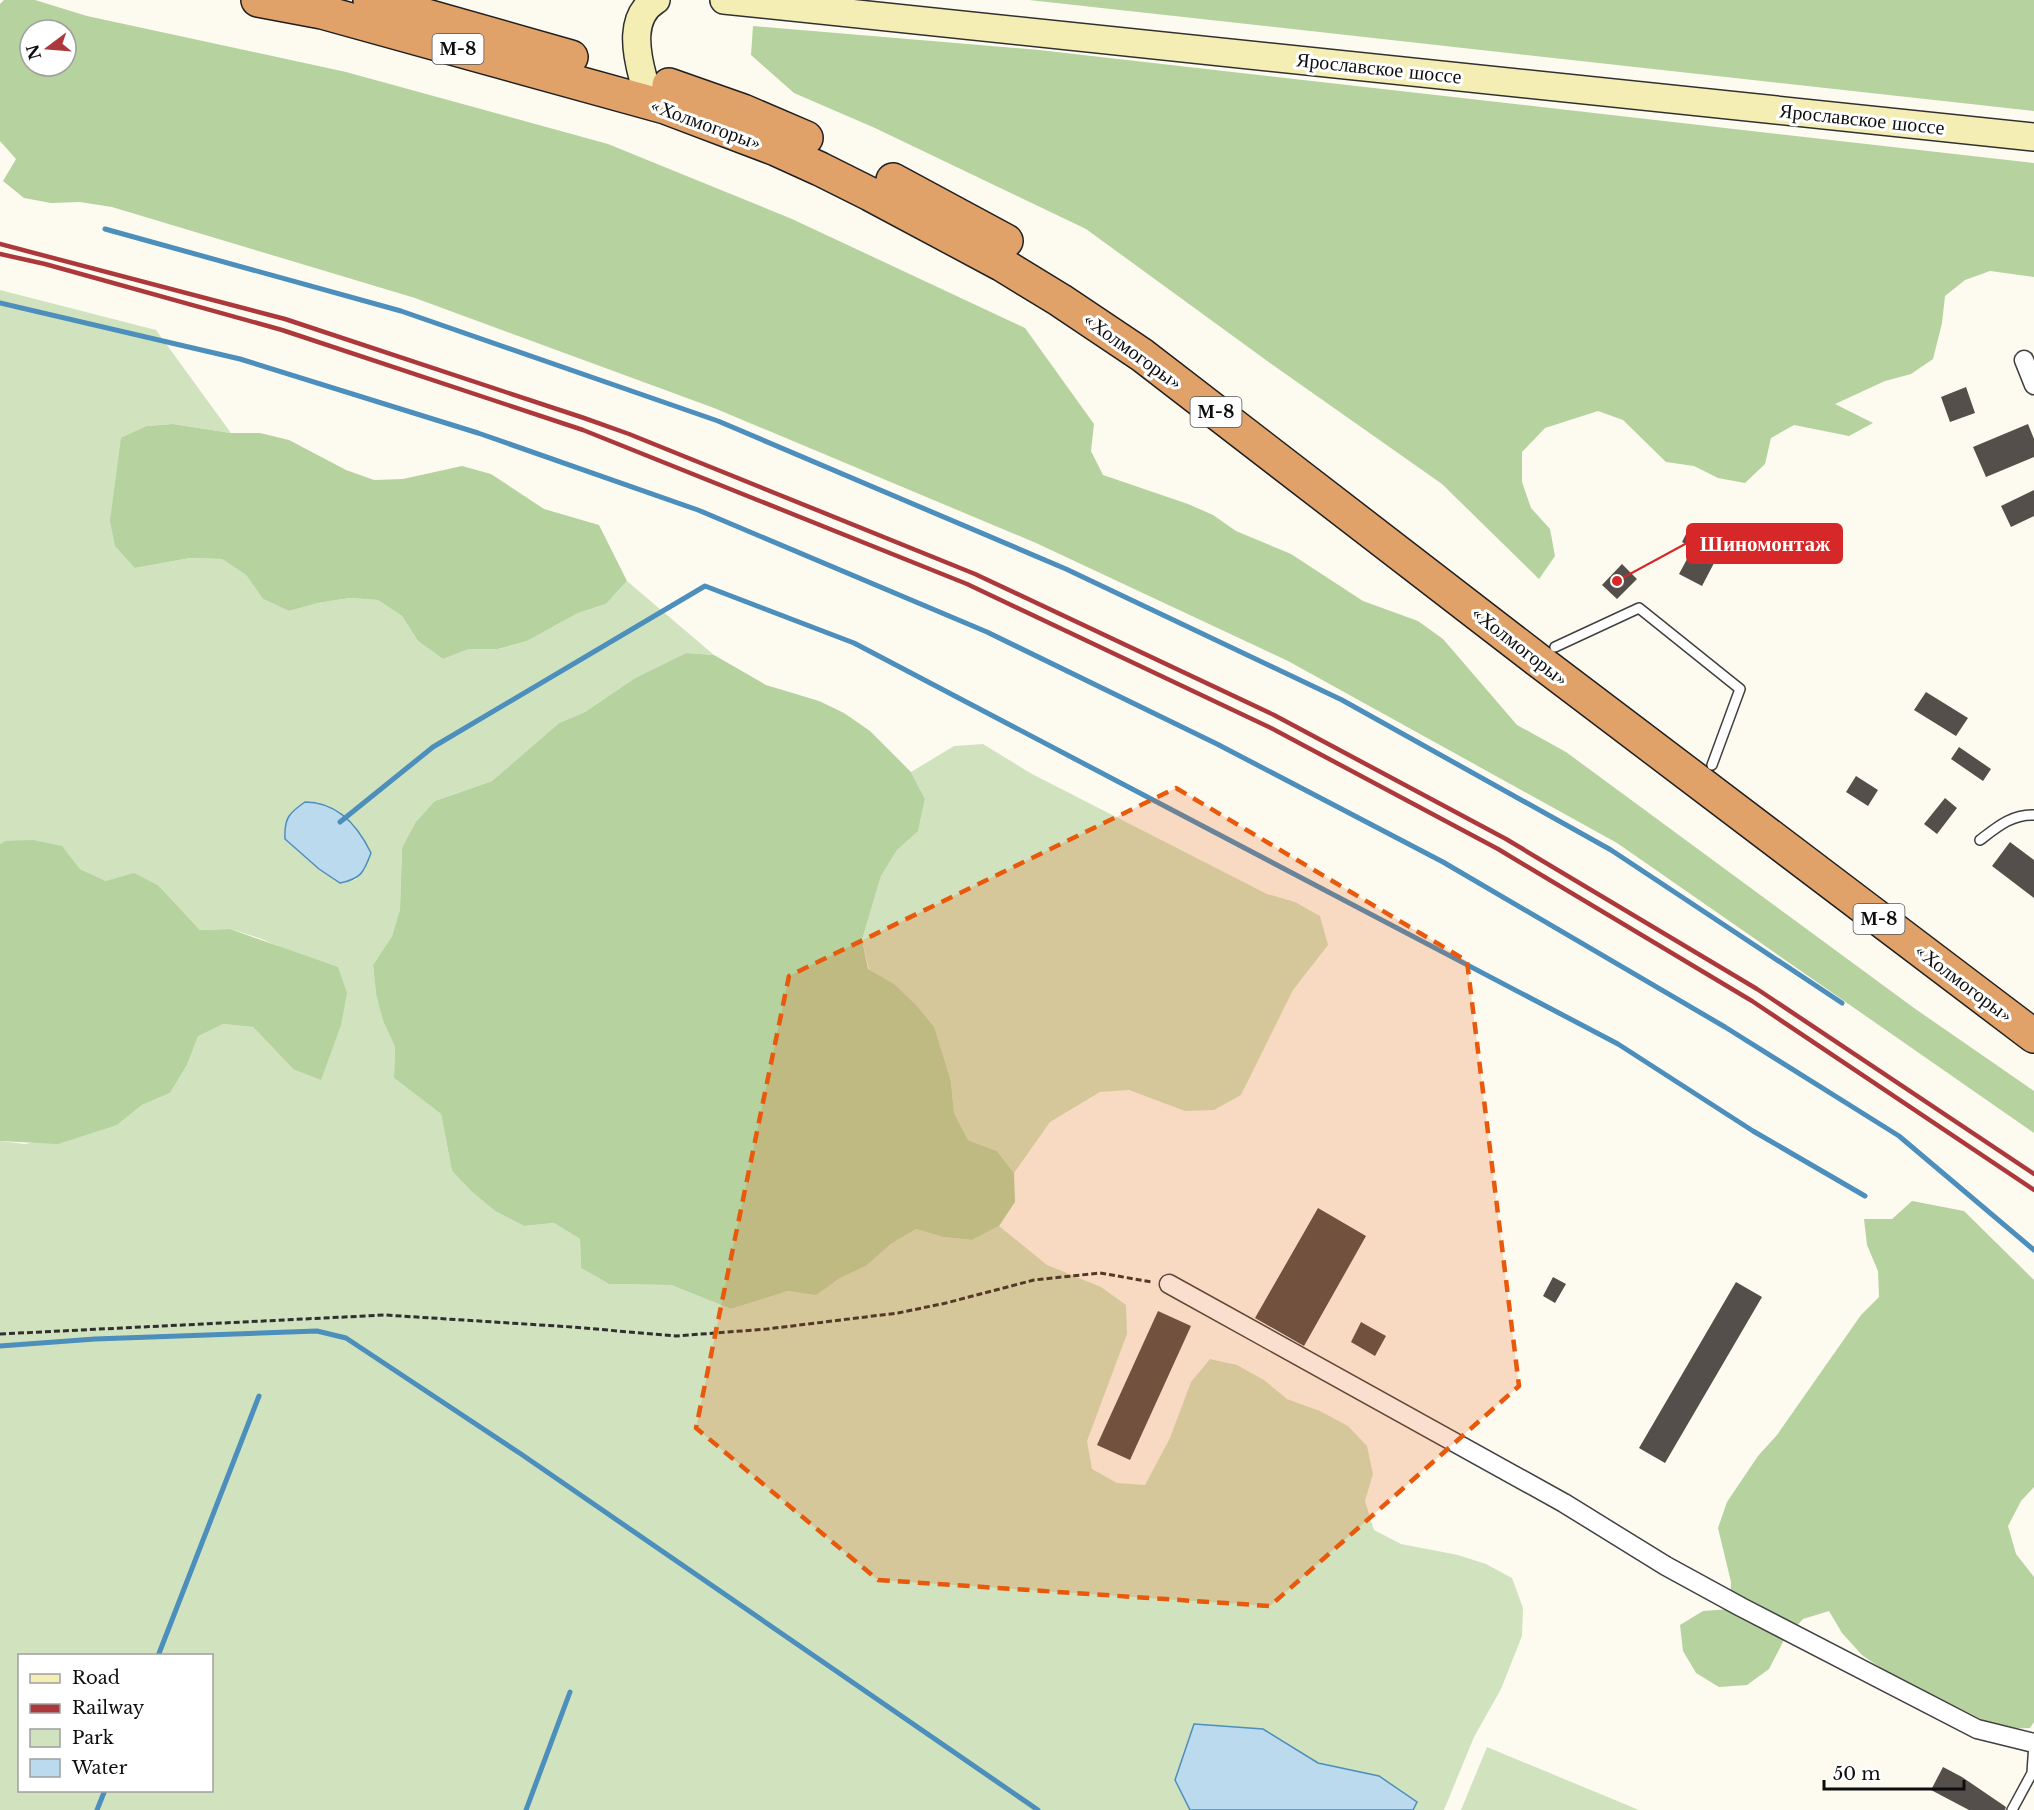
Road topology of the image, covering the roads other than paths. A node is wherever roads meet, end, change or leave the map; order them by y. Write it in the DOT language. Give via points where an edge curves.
graph roads {
  1 [pos="258,0"];
  2 [pos="370,0"];
  3 [pos="656,0"];
  4 [pos="724,0"];
  5 [pos="650,92"];
  6 [pos="2034,137"];
  7 [pos="2024,360"];
  8 [pos="2034,385"];
  9 [pos="1555,647"];
  10 [pos="1712,765"];
  11 [pos="2034,814"];
  12 [pos="1980,840"];
  13 [pos="2034,1009"];
  14 [pos="2034,1036"];
  15 [pos="1169,1284"];
  16 [pos="2034,1743"];
  17 [pos="2012,1810"];
  1 -- 5 [label="highway, «Холмогоры» / М-8"];
  2 -- 5 [label="highway, «Холмогоры» / М-8"];
  3 -- 5 [label="main road" via="640,17 637,33 636,49"];
  4 -- 6 [label="main road, Ярославское шоссе"];
  5 -- 9 [label="highway, «Холмогоры» / М-8" via="670,85 811,141 950,210 1071,281 1157,340"];
  5 -- 14 [label="highway, «Холмогоры» / М-8" via="870,194 1000,264 1142,355"];
  7 -- 8 [label="street"];
  9 -- 10 [label="highway, «Холмогоры» / М-8"];
  9 -- 10 [label="lane" via="1639,608 1740,690"];
  10 -- 13 [label="highway, «Холмогоры» / М-8"];
  11 -- 12 [label="lane" via="2002,823"];
  15 -- 16 [label="street" via="1553,1497 1741,1607 1977,1729"];
  16 -- 17 [label="lane" via="2032,1773"];
}
